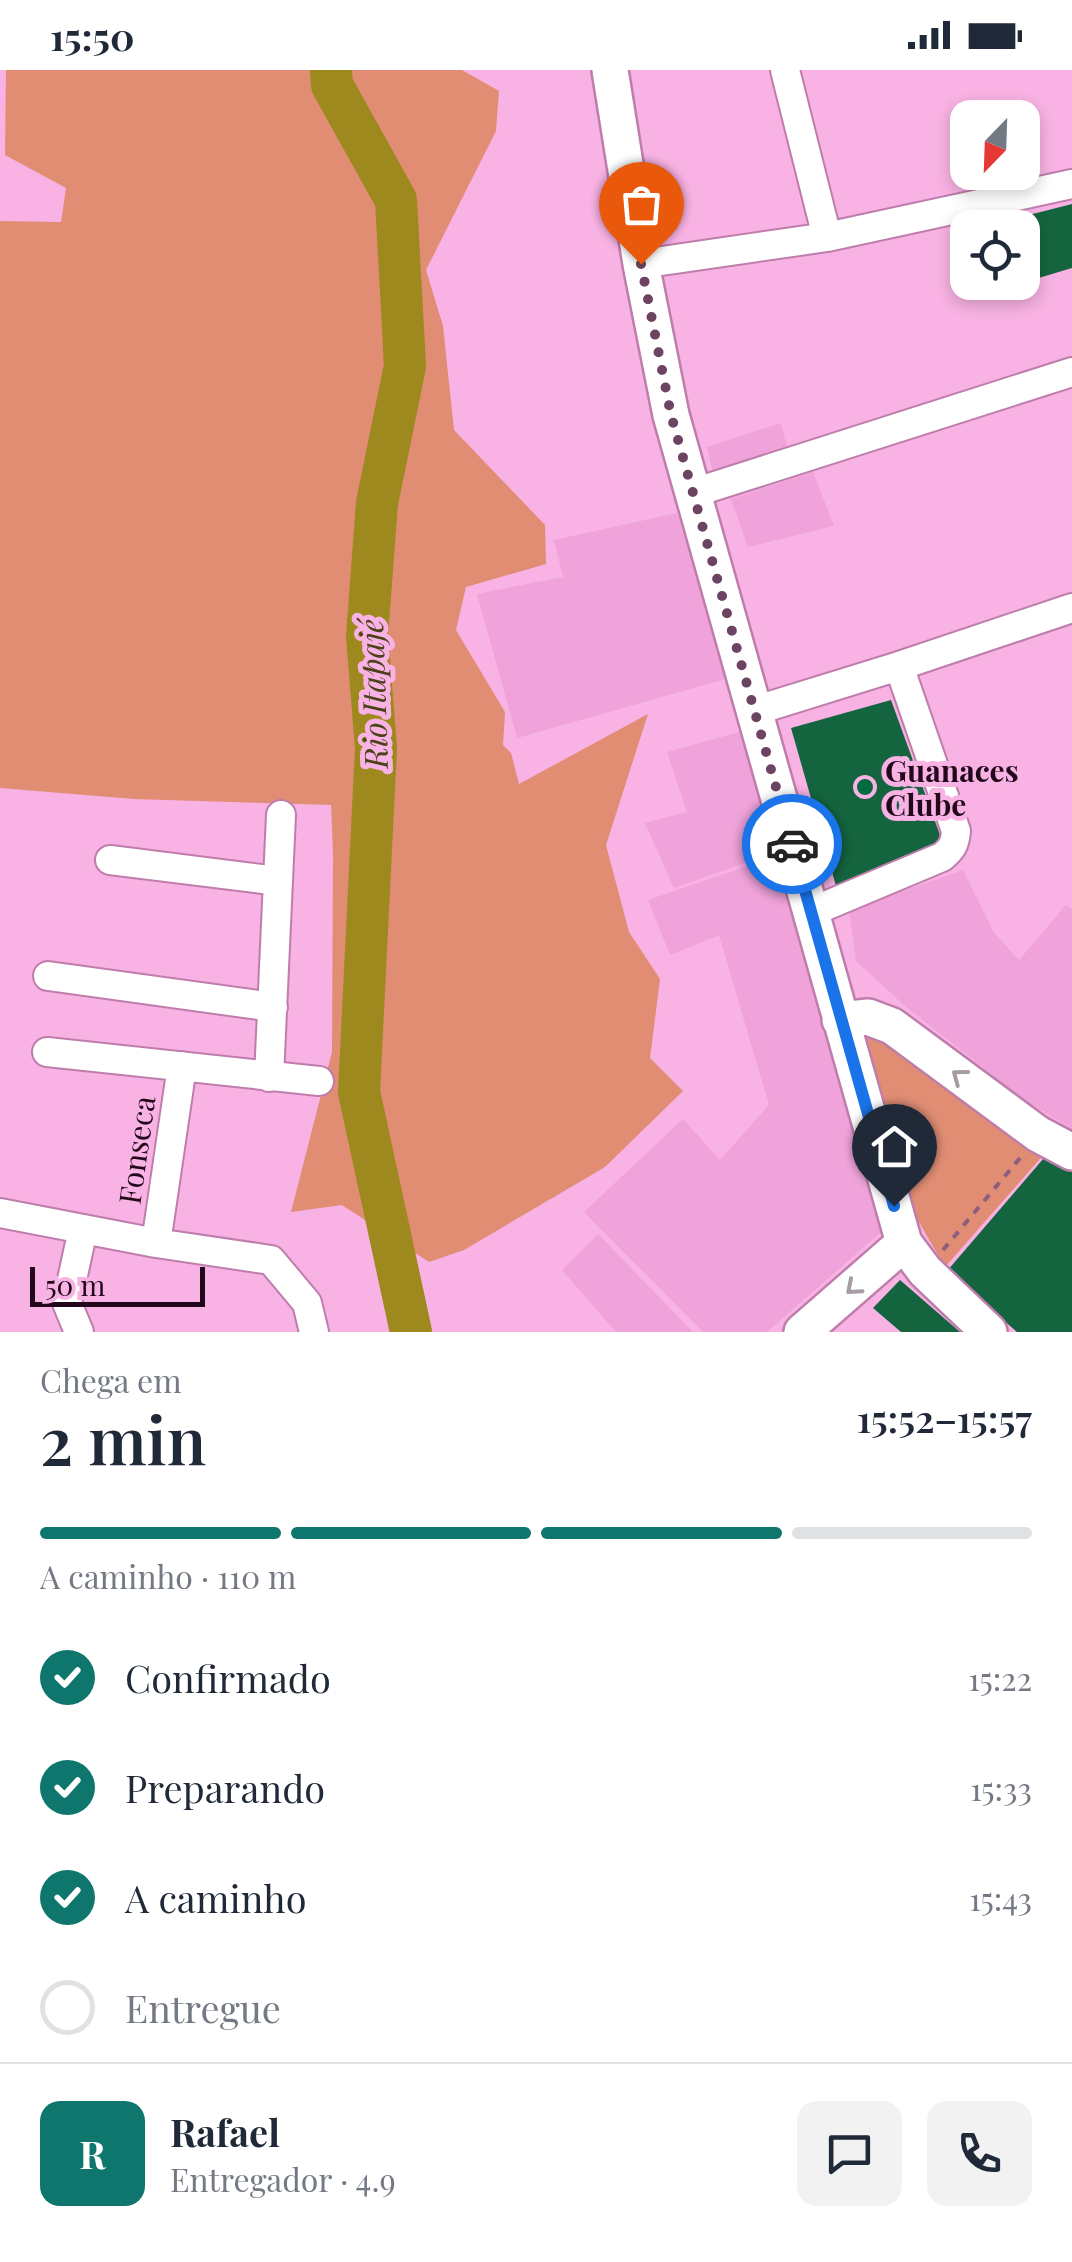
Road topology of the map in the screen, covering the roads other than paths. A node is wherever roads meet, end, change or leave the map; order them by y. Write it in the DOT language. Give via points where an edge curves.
graph roads {
  1 [pos="610,70"];
  2 [pos="786,70"];
  3 [pos="1072,184"];
  4 [pos="827,237"];
  5 [pos="641,264"];
  6 [pos="1072,372"];
  7 [pos="693,493"];
  8 [pos="1072,608"];
  9 [pos="899,666"];
  10 [pos="754,710"];
  11 [pos="281,815"];
  12 [pos="110,860"];
  13 [pos="278,880"];
  14 [pos="811,912"];
  15 [pos="48,976"];
  16 [pos="272,1007"];
  17 [pos="840,1020"];
  18 [pos="48,1052"];
  19 [pos="182,1066"];
  20 [pos="269,1077"];
  21 [pos="318,1081"];
  22 [pos="1072,1152"];
  23 [pos="0,1213"];
  24 [pos="83,1230"];
  25 [pos="156,1244"];
  26 [pos="915,1257"];
  27 [pos="79,1332"];
  28 [pos="314,1332"];
  29 [pos="802,1332"];
  30 [pos="989,1332"];
  1 -- 5 [label="main road"];
  2 -- 4 [label="street"];
  3 -- 4 [label="street"];
  4 -- 5 [label="street"];
  5 -- 7 [label="main road"];
  6 -- 7 [label="street"];
  7 -- 10 [label="main road"];
  8 -- 9 [label="street"];
  9 -- 10 [label="street"];
  9 -- 14 [label="street" via="955,842 942,857"];
  10 -- 14 [label="main road"];
  11 -- 13 [label="street"];
  12 -- 13 [label="street"];
  13 -- 16 [label="street"];
  14 -- 17 [label="main road"];
  15 -- 16 [label="street"];
  16 -- 20 [label="street"];
  22 -- 17 [label="main road, one-way" via="892,1026 868,1017"];
  17 -- 26 [label="main road"];
  18 -- 19 [label="street"];
  19 -- 20 [label="street"];
  19 -- 25 [label="street, Fonseca"];
  20 -- 21 [label="street"];
  23 -- 24 [label="street"];
  24 -- 25 [label="street"];
  24 -- 27 [label="street" via="67,1302"];
  25 -- 28 [label="street" via="271,1260 306,1303"];
  26 -- 29 [label="main road, one-way"];
  26 -- 30 [label="main road"];
}
